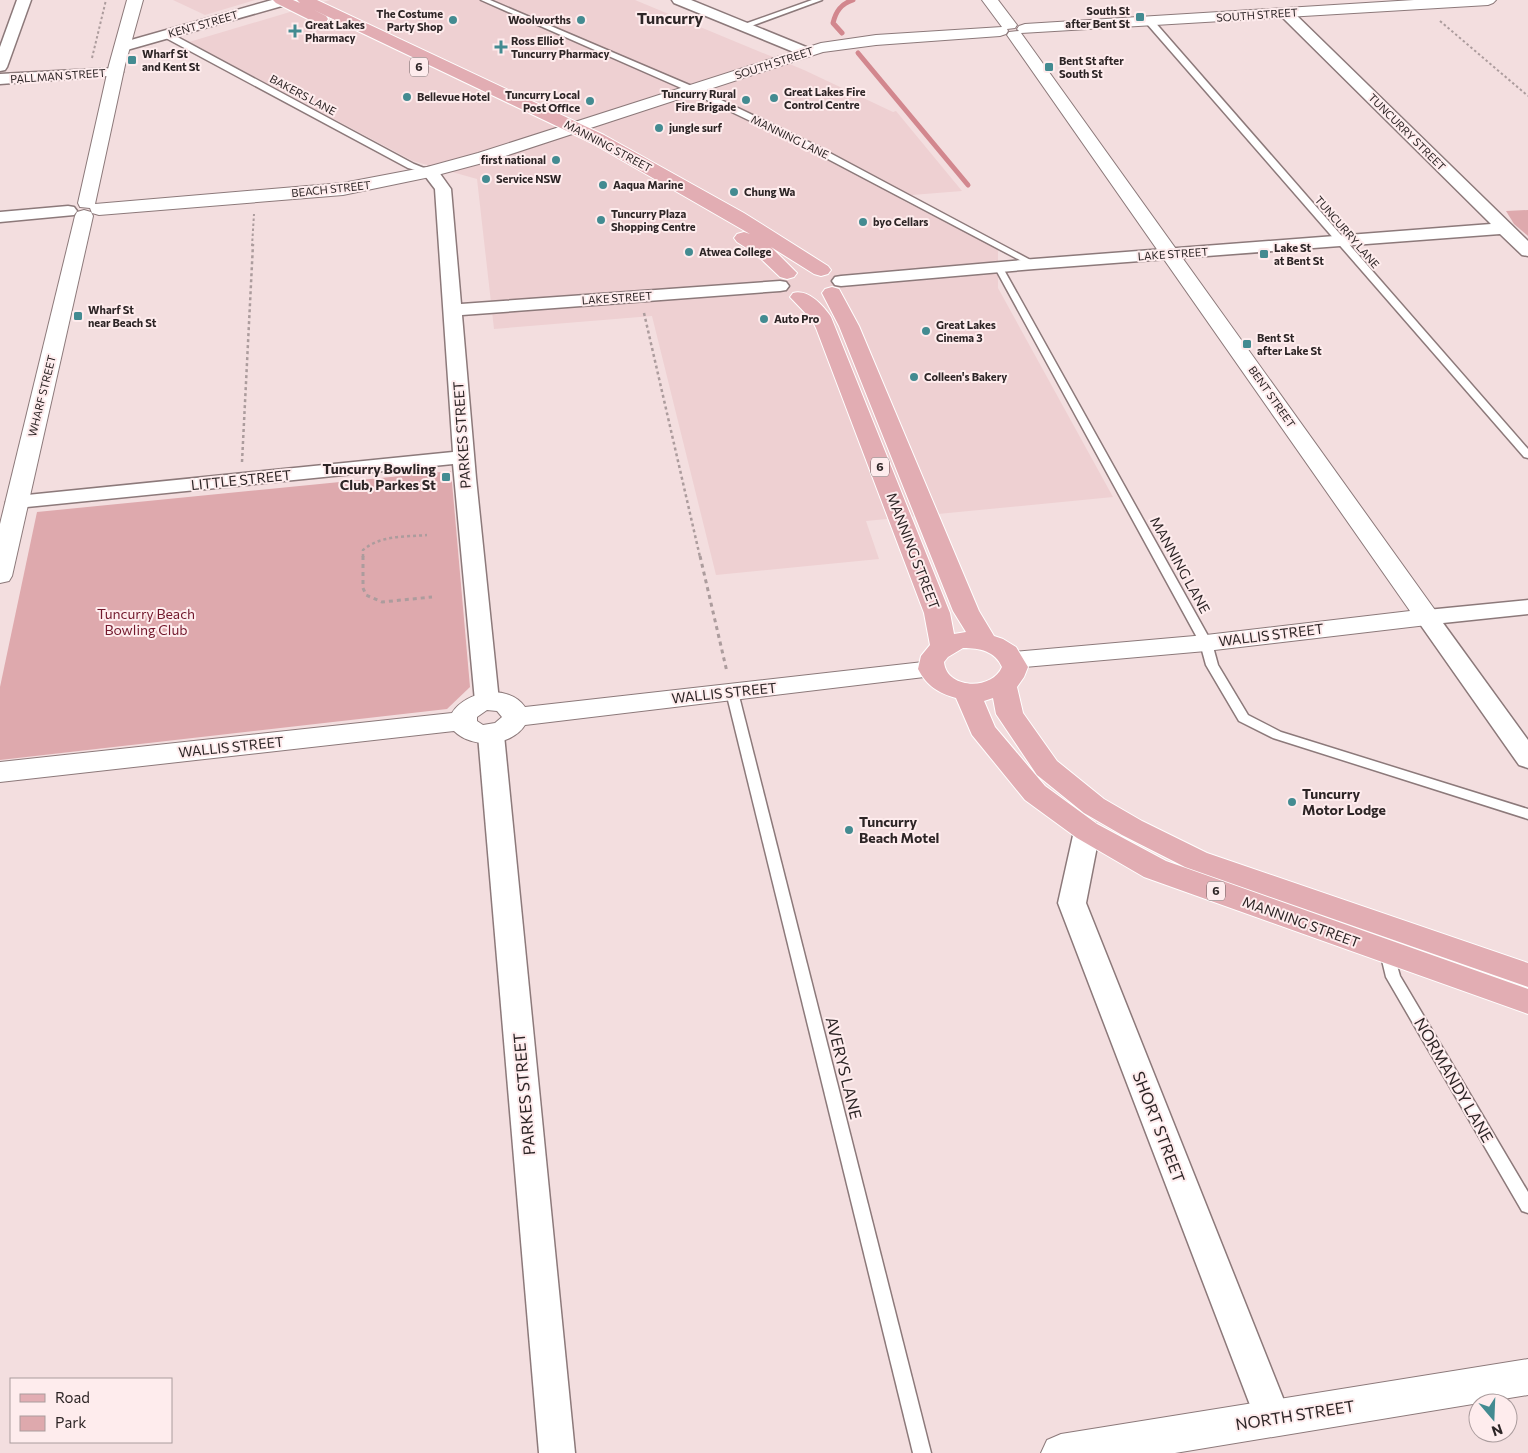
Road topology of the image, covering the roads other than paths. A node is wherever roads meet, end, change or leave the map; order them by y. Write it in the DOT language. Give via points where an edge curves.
graph roads {
  1 [pos="24,0"];
  2 [pos="134,0"];
  3 [pos="305,0"];
  4 [pos="484,0"];
  5 [pos="678,0"];
  6 [pos="818,0"];
  7 [pos="990,0"];
  8 [pos="1488,0"];
  9 [pos="283,1"];
  10 [pos="1286,13"];
  11 [pos="1150,22"];
  12 [pos="743,26"];
  13 [pos="1012,30"];
  14 [pos="167,35"];
  15 [pos="122,47"];
  16 [pos="806,52"];
  17 [pos="0,68"];
  18 [pos="116,72"];
  19 [pos="0,79"];
  20 [pos="691,89"];
  21 [pos="575,127"];
  22 [pos="556,133"];
  23 [pos="430,172"];
  24 [pos="84,210"];
  25 [pos="0,217"];
  26 [pos="1505,228"];
  27 [pos="1340,241"];
  28 [pos="1528,251"];
  29 [pos="1171,254"];
  30 [pos="1034,264"];
  31 [pos="1000,268"];
  32 [pos="822,270"];
  33 [pos="789,285"];
  34 [pos="836,287"];
  35 [pos="453,310"];
  36 [pos="1528,455"];
  37 [pos="464,457"];
  38 [pos="17,502"];
  39 [pos="0,576"];
  40 [pos="1528,607"];
  41 [pos="1427,617"];
  42 [pos="984,641"];
  43 [pos="1206,643"];
  44 [pos="937,658"];
  45 [pos="1008,673"];
  46 [pos="732,692"];
  47 [pos="967,692"];
  48 [pos="487,701"];
  49 [pos="516,716"];
  50 [pos="473,727"];
  51 [pos="1528,759"];
  52 [pos="0,772"];
  53 [pos="1528,814"];
  54 [pos="1087,831"];
  55 [pos="1387,952"];
  56 [pos="1528,975"];
  57 [pos="1528,1002"];
  58 [pos="1528,1206"];
  59 [pos="1528,1377"];
  60 [pos="1273,1418"];
  61 [pos="557,1453"];
  62 [pos="922,1453"];
  63 [pos="1061,1453"];
  1 -- 17 [label="street"];
  2 -- 15 [label="street, WHARF STREET"];
  3 -- 21 [label="main road, MANNING STREET / 6"];
  4 -- 20 [label="lane, MANNING LANE"];
  5 -- 12 [label="street"];
  6 -- 12 [label="lane"];
  7 -- 13 [label="street, BENT STREET"];
  8 -- 10 [label="street, SOUTH STREET"];
  9 -- 14 [label="street, KENT STREET"];
  9 -- 22 [label="main road, MANNING STREET / 6"];
  10 -- 11 [label="street, SOUTH STREET"];
  10 -- 26 [label="street, TUNCURRY STREET"];
  11 -- 13 [label="street, SOUTH STREET"];
  11 -- 27 [label="lane, TUNCURRY LANE"];
  12 -- 16 [label="street"];
  13 -- 16 [label="street, SOUTH STREET" via="876,40"];
  13 -- 29 [label="street, BENT STREET"];
  14 -- 15 [label="street, KENT STREET"];
  14 -- 23 [label="lane, BAKERS LANE" via="411,166"];
  15 -- 18 [label="street, WHARF STREET"];
  16 -- 20 [label="street, SOUTH STREET"];
  18 -- 19 [label="street, PALLMAN STREET"];
  18 -- 24 [label="street, WHARF STREET"];
  20 -- 21 [label="street, SOUTH STREET"];
  20 -- 30 [label="lane, MANNING LANE" via="810,146"];
  21 -- 22 [label="street, SOUTH STREET"];
  21 -- 32 [label="main road, MANNING STREET / 6" via="745,221"];
  22 -- 23 [label="street, BEACH STREET"];
  22 -- 33 [label="main road, MANNING STREET / 6" via="587,147 757,245"];
  23 -- 24 [label="street, BEACH STREET" via="343,189"];
  23 -- 35 [label="street, PARKES STREET" via="443,189"];
  24 -- 25 [label="street, BEACH STREET"];
  24 -- 38 [label="street, WHARF STREET"];
  26 -- 27 [label="street, LAKE STREET"];
  26 -- 28 [label="street, TUNCURRY STREET"];
  27 -- 29 [label="street, LAKE STREET"];
  27 -- 36 [label="lane, TUNCURRY LANE"];
  29 -- 30 [label="street, LAKE STREET"];
  29 -- 41 [label="street, BENT STREET"];
  30 -- 31 [label="street, LAKE STREET"];
  31 -- 34 [label="street, LAKE STREET"];
  31 -- 43 [label="lane, MANNING LANE"];
  32 -- 33 [label="main road" via="804,269"];
  32 -- 34 [label="main road, 6" via="834,274"];
  33 -- 34 [label="main road" via="817,297"];
  33 -- 35 [label="street, LAKE STREET"];
  33 -- 44 [label="main road, MANNING STREET / 6" via="821,317 826,328 937,613"];
  34 -- 42 [label="main road, MANNING STREET / 6" via="966,611"];
  35 -- 37 [label="street, PARKES STREET"];
  37 -- 38 [label="street, LITTLE STREET"];
  37 -- 48 [label="street, PARKES STREET"];
  38 -- 39 [label="street, WHARF STREET"];
  40 -- 41 [label="street, WALLIS STREET"];
  41 -- 43 [label="street, WALLIS STREET"];
  41 -- 51 [label="street, BENT STREET"];
  42 -- 44 [label="main road" via="962,640"];
  42 -- 45 [label="main road" via="1002,649"];
  43 -- 45 [label="street, WALLIS STREET"];
  43 -- 53 [label="lane, MANNING LANE" via="1212,664 1243,718 1277,735"];
  44 -- 46 [label="street, WALLIS STREET"];
  44 -- 47 [label="main road" via="936,677 944,684"];
  45 -- 47 [label="main road" via="986,692"];
  45 -- 56 [label="main road, MANNING STREET / 6" via="1010,714 1047,768 1094,806 1196,860"];
  46 -- 49 [label="street, WALLIS STREET"];
  46 -- 62 [label="lane, AVERYS LANE"];
  47 -- 54 [label="main road, MANNING STREET / 6" via="982,729 1035,793"];
  48 -- 49 [label="street" via="510,706"];
  48 -- 50 [label="street" via="467,711"];
  49 -- 50 [label="street" via="506,730"];
  50 -- 52 [label="street, WALLIS STREET"];
  50 -- 61 [label="street, PARKES STREET"];
  54 -- 55 [label="main road, MANNING STREET / 6" via="1155,870"];
  54 -- 60 [label="street, SHORT STREET" via="1072,903"];
  55 -- 57 [label="main road, MANNING STREET / 6"];
  55 -- 58 [label="lane, NORMANDY LANE" via="1393,977"];
  59 -- 60 [label="street, NORTH STREET"];
  60 -- 63 [label="street, NORTH STREET"];
}
